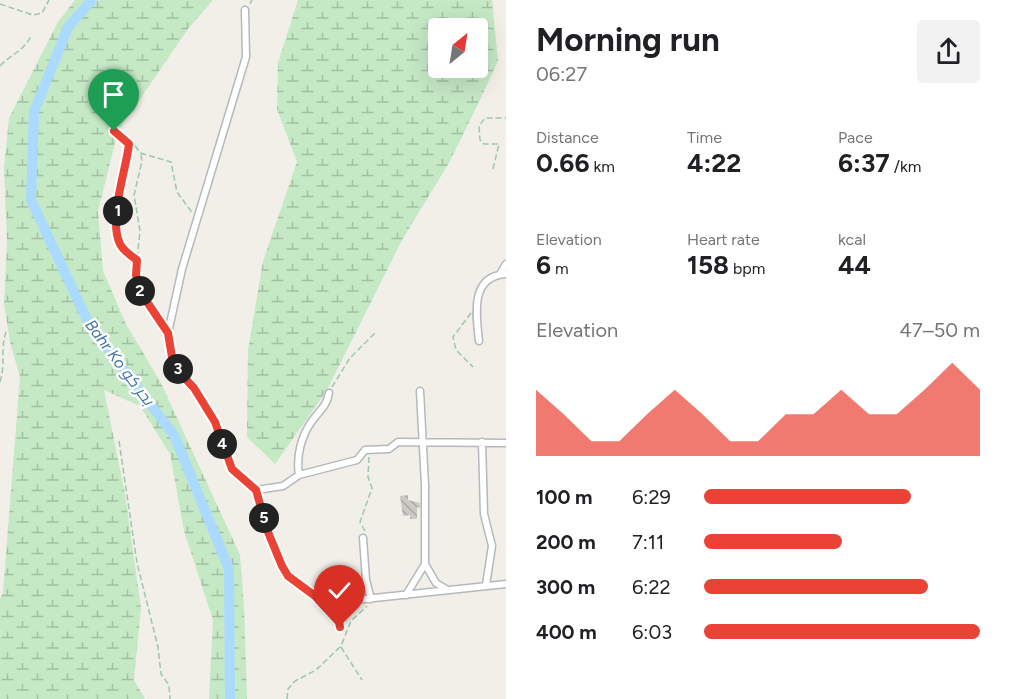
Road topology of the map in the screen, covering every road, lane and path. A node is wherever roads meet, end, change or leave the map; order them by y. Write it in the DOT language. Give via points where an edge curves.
graph roads {
  1 [pos="49,0"];
  2 [pos="252,0"];
  3 [pos="0,4"];
  4 [pos="245,10"];
  5 [pos="31,36"];
  6 [pos="0,66"];
  7 [pos="506,118"];
  8 [pos="114,131"];
  9 [pos="129,144"];
  10 [pos="140,153"];
  11 [pos="493,169"];
  12 [pos="197,219"];
  13 [pos="137,260"];
  14 [pos="506,265"];
  15 [pos="503,274"];
  16 [pos="476,309"];
  17 [pos="168,333"];
  18 [pos="375,333"];
  19 [pos="0,334"];
  20 [pos="479,341"];
  21 [pos="473,367"];
  22 [pos="0,382"];
  23 [pos="420,391"];
  24 [pos="329,393"];
  25 [pos="119,441"];
  26 [pos="422,442"];
  27 [pos="482,442"];
  28 [pos="506,443"];
  29 [pos="370,450"];
  30 [pos="299,476"];
  31 [pos="256,490"];
  32 [pos="363,538"];
  33 [pos="424,564"];
  34 [pos="506,584"];
  35 [pos="486,585"];
  36 [pos="447,589"];
  37 [pos="406,595"];
  38 [pos="315,596"];
  39 [pos="371,599"];
  40 [pos="345,632"];
  41 [pos="341,646"];
  42 [pos="362,681"];
  43 [pos="170,699"];
  44 [pos="287,699"];
  1 -- 3 [label="path" via="42,14 33,15"];
  2 -- 4 [label="path"];
  4 -- 12 [label="street" via="246,57"];
  5 -- 6 [label="path" via="21,52 8,57"];
  7 -- 11 [label="path" via="485,118 479,126 484,144 499,144"];
  8 -- 9 [label="path"];
  9 -- 10 [label="path" via="134,144"];
  9 -- 13 [label="path" via="119,191 117,227 120,243"];
  10 -- 12 [label="path" via="171,162 177,192"];
  10 -- 13 [label="path" via="142,161 134,195 140,231"];
  12 -- 17 [label="street"];
  13 -- 17 [label="path" via="141,293"];
  14 -- 15 [label="street"];
  15 -- 16 [label="street" via="483,283"];
  16 -- 20 [label="street"];
  16 -- 21 [label="path" via="453,337 456,350"];
  17 -- 31 [label="street" via="172,357 215,422 232,469"];
  18 -- 24 [label="path" via="350,358"];
  19 -- 22 [label="path" via="6,332"];
  23 -- 26 [label="street"];
  24 -- 30 [label="street" via="298,455"];
  25 -- 43 [label="path" via="137,563"];
  26 -- 27 [label="street"];
  26 -- 29 [label="street" via="398,442 389,448"];
  26 -- 33 [label="street"];
  27 -- 28 [label="street"];
  27 -- 35 [label="street" via="484,514 492,546"];
  29 -- 30 [label="street" via="357,460"];
  29 -- 32 [label="path" via="368,477 372,489 360,522 365,530"];
  30 -- 31 [label="street" via="283,486"];
  31 -- 38 [label="street" via="282,566 288,576"];
  32 -- 39 [label="street"];
  33 -- 36 [label="street" via="436,583"];
  33 -- 37 [label="street"];
  34 -- 35 [label="street"];
  35 -- 36 [label="street"];
  36 -- 37 [label="street"];
  37 -- 39 [label="street"];
  38 -- 39 [label="street" via="339,601"];
  38 -- 40 [label="path"];
  39 -- 40 [label="path"];
  40 -- 41 [label="path"];
  41 -- 42 [label="path"];
  41 -- 44 [label="path" via="316,670 295,681 288,688"];
}
